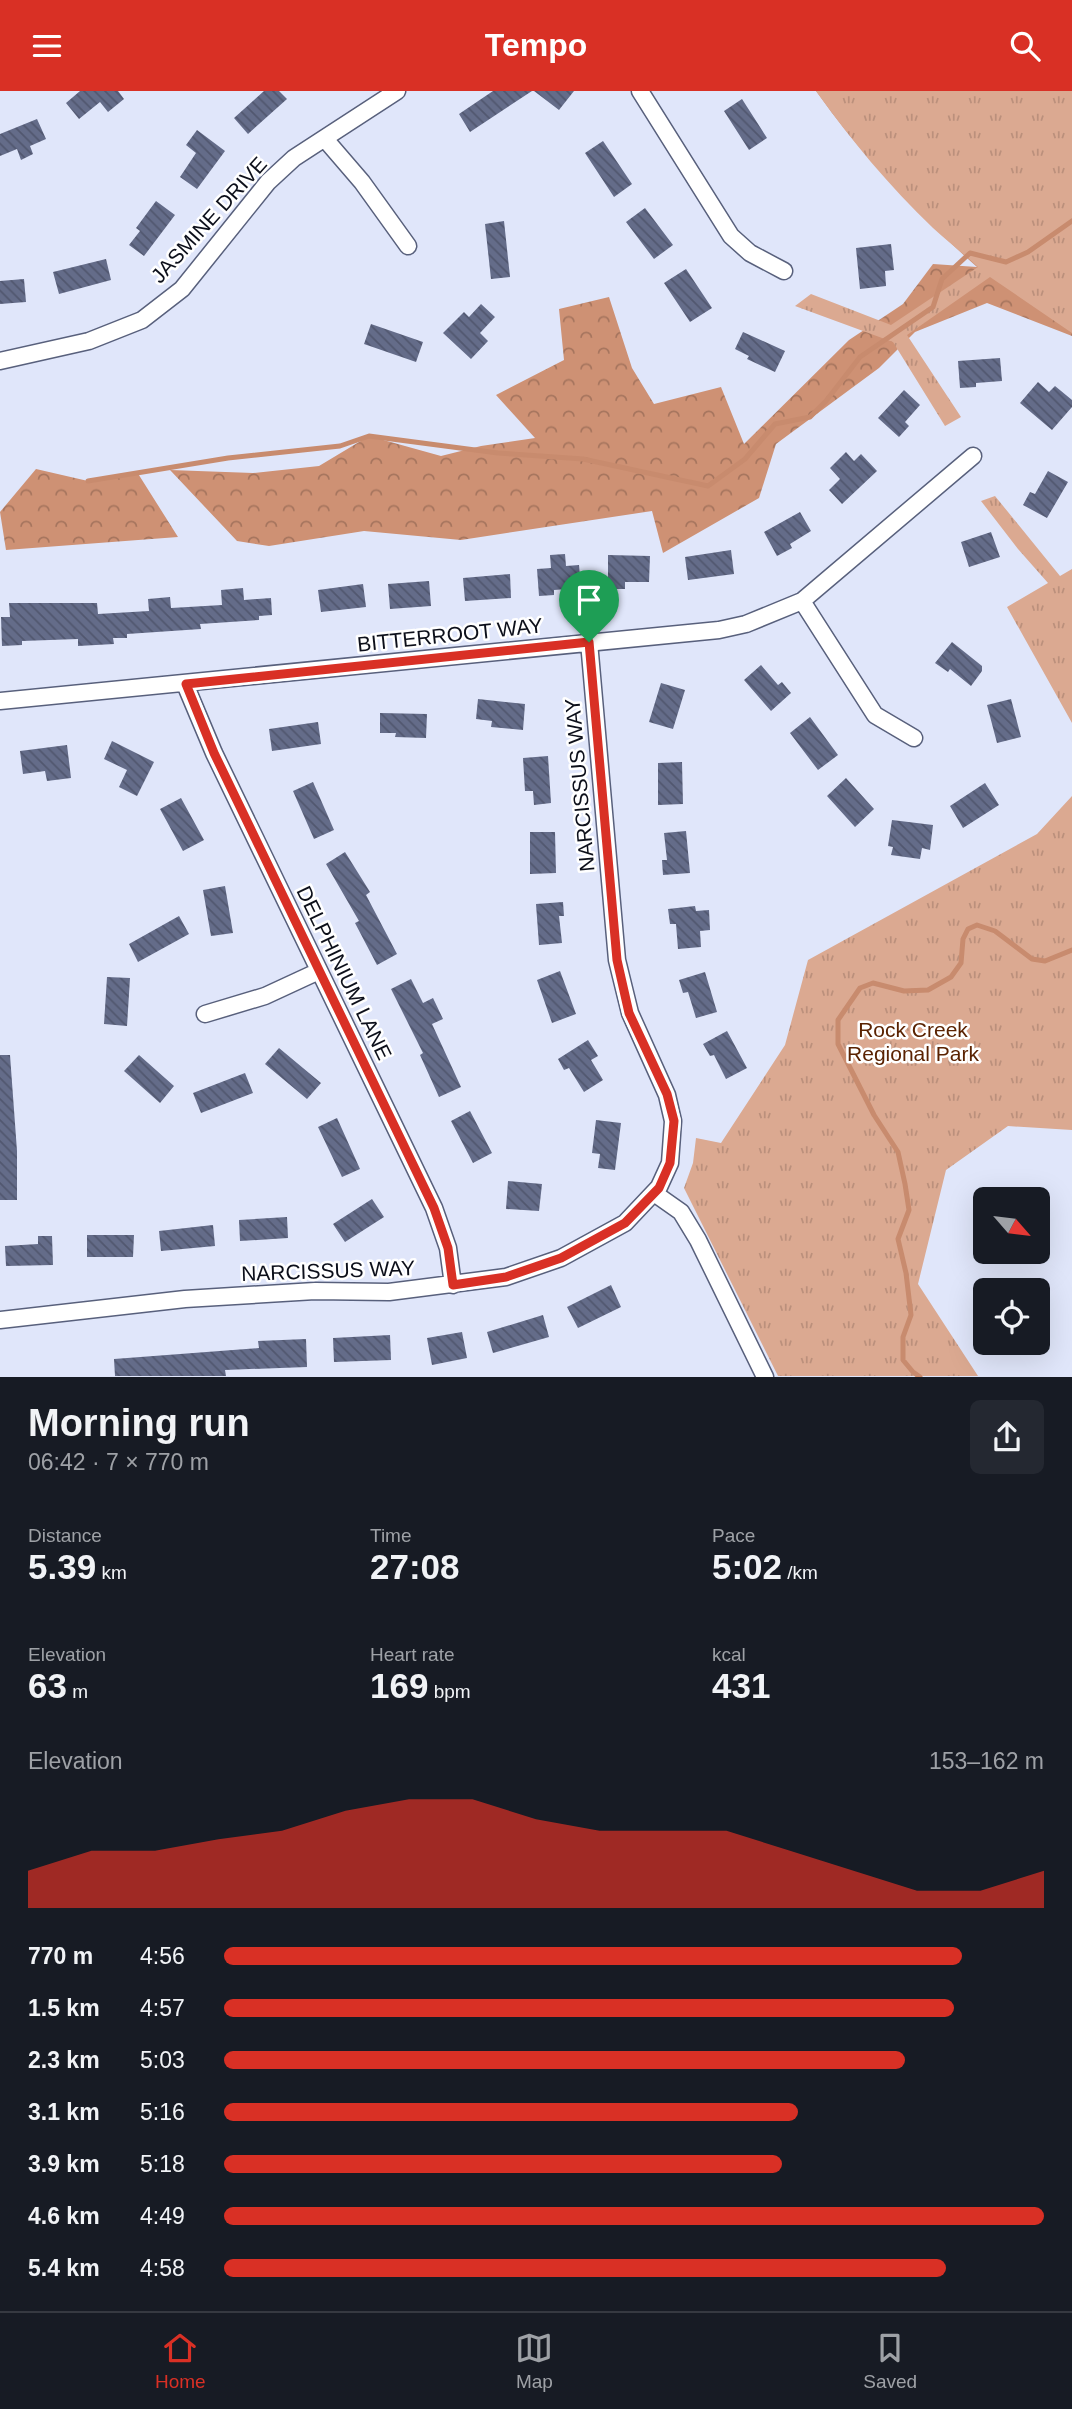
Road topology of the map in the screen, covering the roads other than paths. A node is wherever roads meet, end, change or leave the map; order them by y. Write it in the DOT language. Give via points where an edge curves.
graph roads {
  1 [pos="397,91"];
  2 [pos="640,91"];
  3 [pos="325,139"];
  4 [pos="408,246"];
  5 [pos="784,271"];
  6 [pos="0,361"];
  7 [pos="973,456"];
  8 [pos="802,601"];
  9 [pos="589,642"];
  10 [pos="186,684"];
  11 [pos="0,701"];
  12 [pos="914,738"];
  13 [pos="319,971"];
  14 [pos="205,1014"];
  15 [pos="654,1193"];
  16 [pos="453,1285"];
  17 [pos="0,1320"];
  18 [pos="765,1377"];
  1 -- 3 [label="street, JASMINE DRIVE"];
  2 -- 5 [label="street" via="731,236 750,253"];
  3 -- 4 [label="street"];
  3 -- 6 [label="street, JASMINE DRIVE" via="294,158 268,182 181,289 142,320 89,341"];
  7 -- 8 [label="street, BITTERROOT WAY"];
  8 -- 9 [label="street, BITTERROOT WAY" via="719,630"];
  8 -- 12 [label="street" via="874,715"];
  9 -- 10 [label="street, BITTERROOT WAY"];
  9 -- 15 [label="street, NARCISSUS WAY" via="617,960 629,1013 667,1094 674,1121 670,1163"];
  10 -- 11 [label="street, BITTERROOT WAY"];
  10 -- 13 [label="street, DELPHINIUM LANE" via="214,753"];
  13 -- 14 [label="street" via="265,996"];
  13 -- 16 [label="street, DELPHINIUM LANE" via="434,1208 448,1248"];
  15 -- 16 [label="street, NARCISSUS WAY" via="625,1223 561,1258 506,1277"];
  15 -- 18 [label="street" via="681,1212 698,1240"];
  16 -- 17 [label="street, NARCISSUS WAY" via="389,1292 315,1291 185,1299"];
}
